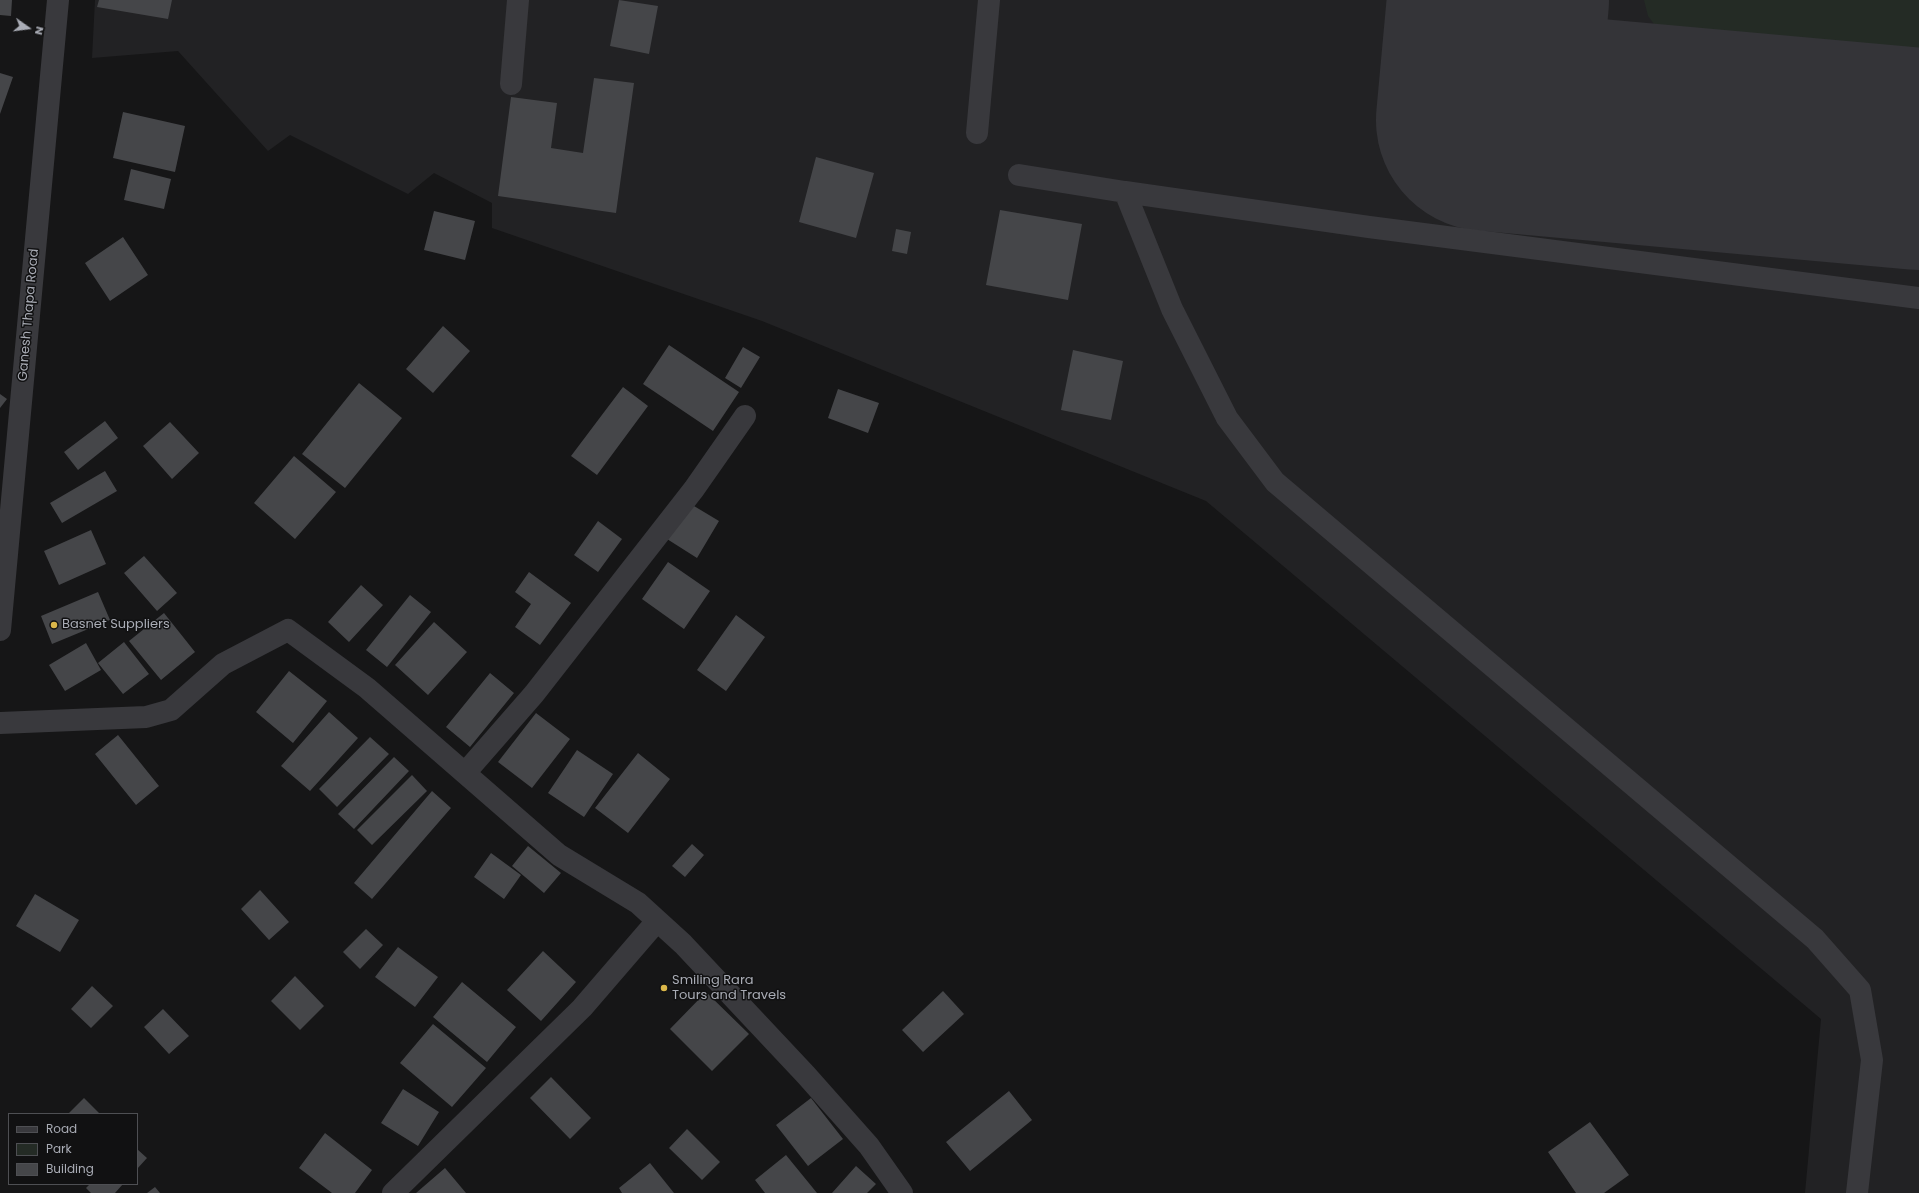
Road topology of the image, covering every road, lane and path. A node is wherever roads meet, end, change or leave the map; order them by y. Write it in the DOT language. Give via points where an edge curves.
graph roads {
  1 [pos="58,0"];
  2 [pos="518,0"];
  3 [pos="989,0"];
  4 [pos="511,84"];
  5 [pos="977,133"];
  6 [pos="1019,175"];
  7 [pos="1125,192"];
  8 [pos="1919,298"];
  9 [pos="745,416"];
  10 [pos="0,630"];
  11 [pos="0,723"];
  12 [pos="465,773"];
  13 [pos="657,920"];
  14 [pos="393,1193"];
  15 [pos="902,1193"];
  16 [pos="1856,1193"];
  1 -- 10 [label="street, Ganesh Thapa Road"];
  2 -- 4 [label="street"];
  3 -- 5 [label="street"];
  6 -- 7 [label="street"];
  7 -- 8 [label="street" via="1369,227"];
  7 -- 16 [label="street" via="1172,309 1227,418 1275,482 1815,939 1860,990 1872,1060"];
  9 -- 12 [label="street" via="694,488 534,694"];
  11 -- 12 [label="street" via="146,717 171,710 223,664 288,630 367,688"];
  12 -- 13 [label="street" via="559,855 638,903"];
  13 -- 14 [label="street" via="582,1008"];
  13 -- 15 [label="street" via="683,944 806,1075 869,1146"];
}
